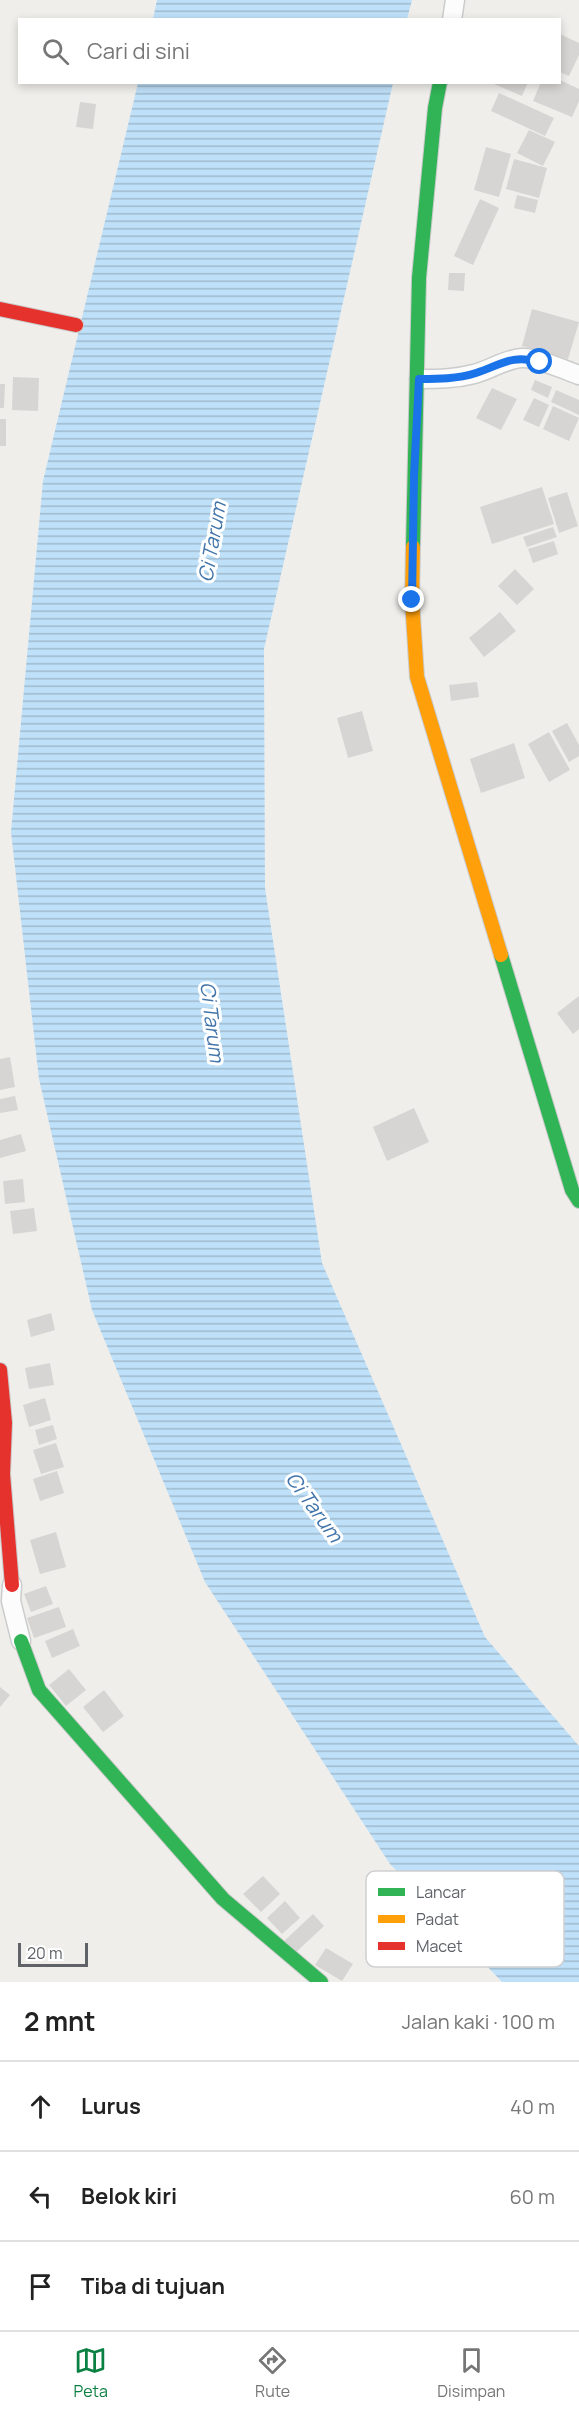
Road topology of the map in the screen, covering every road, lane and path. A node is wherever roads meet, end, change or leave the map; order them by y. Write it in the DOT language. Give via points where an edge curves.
graph roads {
  1 [pos="455,0"];
  2 [pos="452,18"];
  3 [pos="440,84"];
  4 [pos="0,309"];
  5 [pos="76,325"];
  6 [pos="579,375"];
  7 [pos="419,379"];
  8 [pos="579,1201"];
  9 [pos="0,1370"];
  10 [pos="8,1598"];
  11 [pos="21,1641"];
  12 [pos="321,1982"];
  1 -- 2 [label="street"];
  3 -- 7 [label="street" via="419,278"];
  4 -- 5 [label="street"];
  6 -- 7 [label="street" via="523,357 475,374 445,380"];
  7 -- 8 [label="street" via="412,600 417,677 572,1190"];
  9 -- 10 [label="street" via="5,1424"];
  10 -- 11 [label="street"];
  11 -- 12 [label="street" via="39,1690 164,1833 223,1899"];
}
